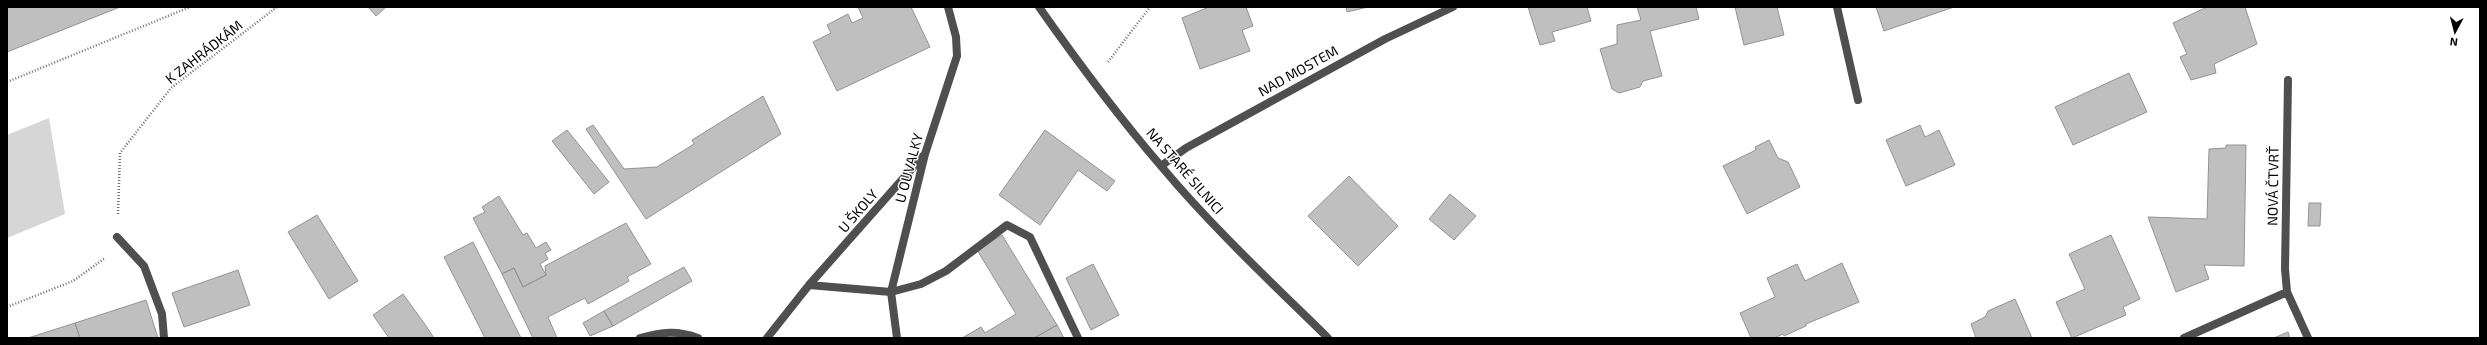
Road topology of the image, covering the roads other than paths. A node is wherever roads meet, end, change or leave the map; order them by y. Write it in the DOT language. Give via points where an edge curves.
graph roads {
  1 [pos="948,7"];
  2 [pos="1039,7"];
  3 [pos="1453,7"];
  4 [pos="1837,7"];
  5 [pos="2288,80"];
  6 [pos="1858,100"];
  7 [pos="925,154"];
  8 [pos="1161,166"];
  9 [pos="117,237"];
  10 [pos="809,285"];
  11 [pos="891,292"];
  12 [pos="2288,292"];
  13 [pos="164,338"];
  14 [pos="640,338"];
  15 [pos="698,338"];
  16 [pos="767,338"];
  17 [pos="897,338"];
  18 [pos="1078,338"];
  19 [pos="1328,338"];
  20 [pos="2184,338"];
  21 [pos="2308,338"];
  1 -- 7 [label="street, U OUVALKY" via="956,37 957,56"];
  2 -- 8 [label="street, NA STARÉ SILNICI" via="1088,76"];
  3 -- 8 [label="street, NAD MOSTEM" via="1385,39 1186,148"];
  4 -- 6 [label="street"];
  5 -- 12 [label="street, NOVÁ ČTVRŤ"];
  7 -- 10 [label="street, U ŠKOLY"];
  7 -- 11 [label="street, U OUVALKY"];
  8 -- 19 [label="street, NA STARÉ SILNICI" via="1229,242"];
  9 -- 13 [label="street" via="144,266 162,314"];
  10 -- 11 [label="street"];
  10 -- 16 [label="street, U ŠKOLY"];
  11 -- 17 [label="street, U OUVALKY"];
  11 -- 18 [label="street" via="921,284 946,271 1007,225 1030,237"];
  12 -- 20 [label="street"];
  12 -- 21 [label="street, NOVÁ ČTVRŤ"];
  14 -- 15 [label="street" via="682,332"];
}
